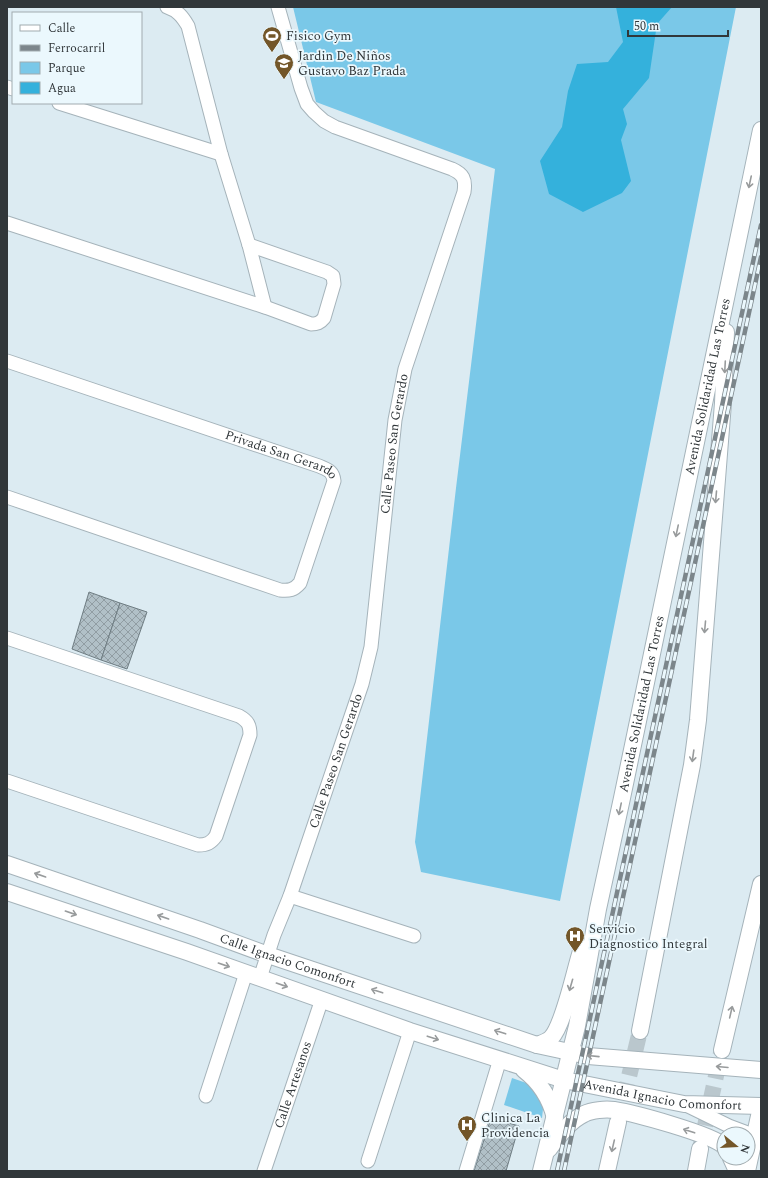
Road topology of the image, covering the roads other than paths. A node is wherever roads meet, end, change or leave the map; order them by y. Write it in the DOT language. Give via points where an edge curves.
graph roads {
  1 [pos="167,7"];
  2 [pos="278,7"];
  3 [pos="62,104"];
  4 [pos="761,130"];
  5 [pos="221,154"];
  6 [pos="7,223"];
  7 [pos="249,245"];
  8 [pos="725,300"];
  9 [pos="265,307"];
  10 [pos="7,361"];
  11 [pos="7,497"];
  12 [pos="7,638"];
  13 [pos="7,781"];
  14 [pos="7,864"];
  15 [pos="761,884"];
  16 [pos="7,892"];
  17 [pos="290,896"];
  18 [pos="598,909"];
  19 [pos="414,936"];
  20 [pos="268,955"];
  21 [pos="253,975"];
  22 [pos="322,999"];
  23 [pos="410,1031"];
  24 [pos="640,1031"];
  25 [pos="537,1045"];
  26 [pos="722,1050"];
  27 [pos="571,1052"];
  28 [pos="500,1059"];
  29 [pos="518,1066"];
  30 [pos="761,1070"];
  31 [pos="564,1080"];
  32 [pos="206,1096"];
  33 [pos="684,1104"];
  34 [pos="761,1107"];
  35 [pos="555,1118"];
  36 [pos="618,1122"];
  37 [pos="758,1137"];
  38 [pos="716,1141"];
  39 [pos="700,1149"];
  40 [pos="546,1152"];
  41 [pos="368,1161"];
  42 [pos="264,1171"];
  43 [pos="466,1171"];
  44 [pos="541,1171"];
  45 [pos="607,1171"];
  46 [pos="696,1171"];
  47 [pos="746,1171"];
  1 -- 5 [label="street" via="176,10 188,26"];
  2 -- 17 [label="street, Calle Paseo San Gerardo" via="301,88 307,104 314,112 336,127 460,172 465,183 401,386 367,666"];
  3 -- 5 [label="street"];
  4 -- 8 [label="main road, one-way"];
  5 -- 7 [label="street"];
  6 -- 9 [label="street"];
  7 -- 9 [label="street"];
  7 -- 9 [label="street" via="327,272 334,279 324,318 319,323 311,324"];
  8 -- 18 [label="main road, Avenida Solidaridad Las Torres, one-way"];
  8 -- 24 [label="main road, Avenida Solidaridad Las Torres, one-way" via="723,403 698,720 692,764"];
  10 -- 11 [label="street, Privada San Gerardo" via="319,466 334,475 334,481 300,583 295,589 286,591"];
  12 -- 13 [label="street" via="239,716 248,722 250,735 216,836 205,845 198,845"];
  20 -- 14 [label="main road, Calle Ignacio Comonfort, one-way"];
  26 -- 15 [label="main road, one-way"];
  16 -- 21 [label="main road, Calle Ignacio Comonfort, one-way"];
  17 -- 19 [label="street"];
  17 -- 20 [label="street, Calle Paseo San Gerardo"];
  18 -- 25 [label="main road, one-way" via="587,934 561,1020 548,1041"];
  18 -- 27 [label="main road, Avenida Solidaridad Las Torres"];
  20 -- 21 [label="street, Calle Paseo San Gerardo"];
  25 -- 20 [label="main road, Calle Ignacio Comonfort, one-way"];
  21 -- 22 [label="main road, Calle Ignacio Comonfort, one-way"];
  21 -- 32 [label="street, Calle Paseo San Gerardo"];
  22 -- 23 [label="main road, Calle Ignacio Comonfort"];
  22 -- 42 [label="street, Calle Artesanos"];
  23 -- 28 [label="main road, Calle Ignacio Comonfort, one-way"];
  23 -- 41 [label="street"];
  25 -- 27 [label="main road, Calle Ignacio Comonfort"];
  30 -- 27 [label="main road, one-way" via="588,1056"];
  27 -- 31 [label="main road, Avenida Solidaridad Las Torres"];
  28 -- 29 [label="main road, Calle Ignacio Comonfort"];
  28 -- 43 [label="street"];
  29 -- 31 [label="main road, Calle Ignacio Comonfort"];
  29 -- 35 [label="main road" via="541,1087 552,1104"];
  31 -- 33 [label="main road, Avenida Ignacio Comonfort"];
  31 -- 35 [label="main road, Avenida Solidaridad Las Torres"];
  33 -- 34 [label="main road, Avenida Ignacio Comonfort"];
  33 -- 37 [label="street"];
  34 -- 37 [label="main road"];
  35 -- 40 [label="main road, Avenida Solidaridad Las Torres"];
  36 -- 45 [label="main road, one-way"];
  37 -- 47 [label="main road"];
  38 -- 40 [label="main road, one-way" via="651,1119 605,1110 584,1114 571,1123"];
  39 -- 46 [label="main road"];
  40 -- 44 [label="main road, Avenida Solidaridad Las Torres"];
}
